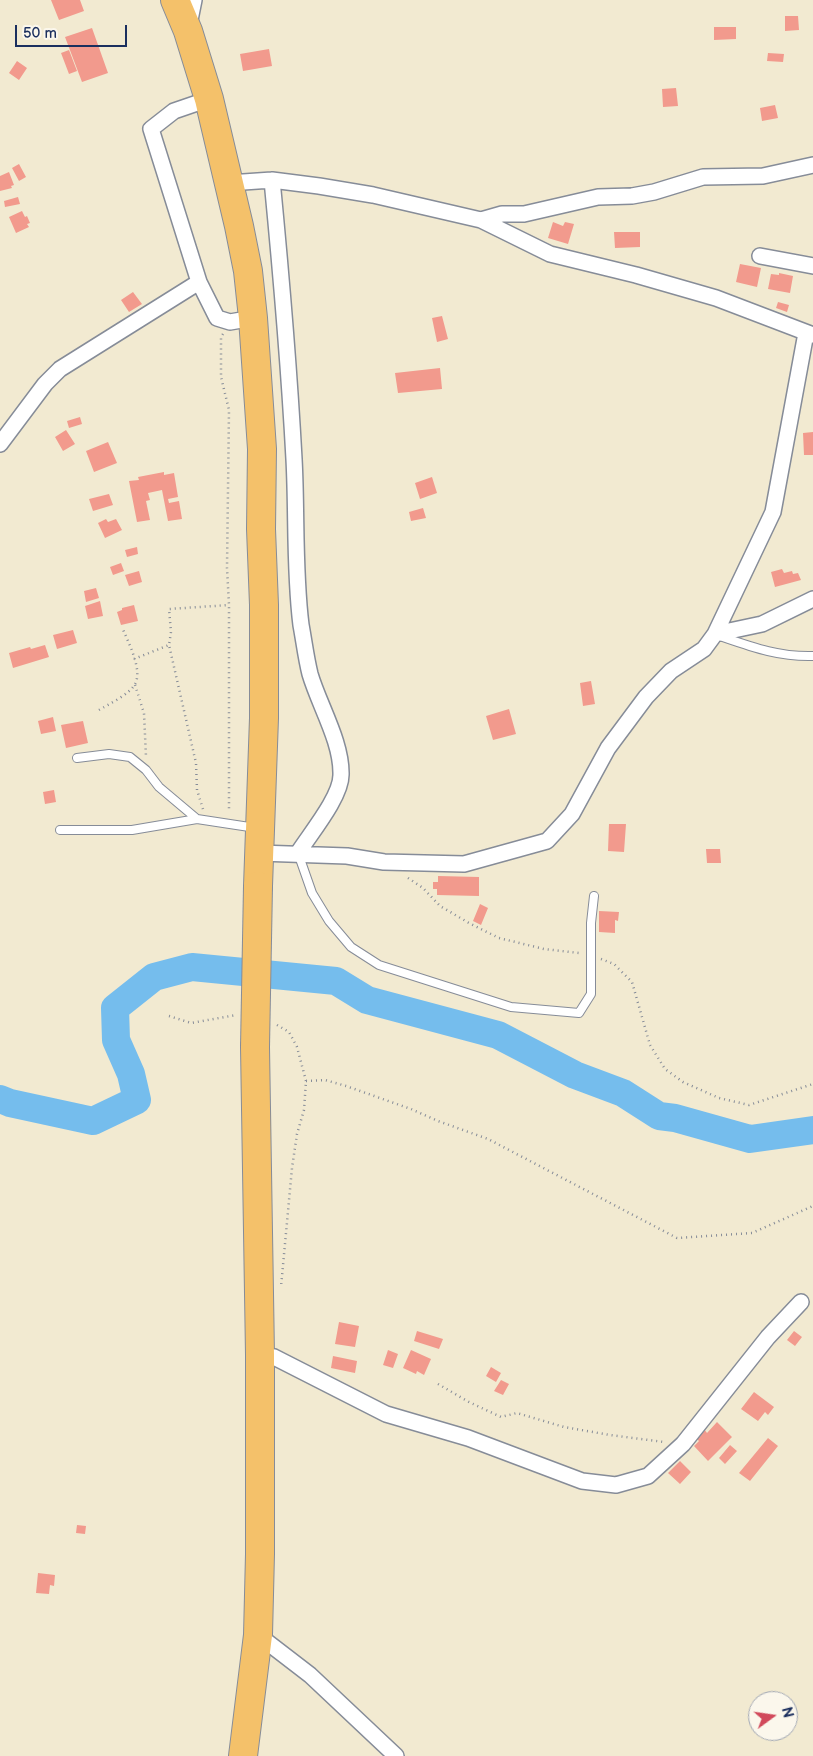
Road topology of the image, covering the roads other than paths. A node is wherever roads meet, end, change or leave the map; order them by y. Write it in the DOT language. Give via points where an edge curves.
graph roads {
  1 [pos="175,0"];
  2 [pos="194,0"];
  3 [pos="188,31"];
  4 [pos="209,99"];
  5 [pos="813,165"];
  6 [pos="272,180"];
  7 [pos="229,183"];
  8 [pos="481,220"];
  9 [pos="760,256"];
  10 [pos="813,266"];
  11 [pos="199,282"];
  12 [pos="242,320"];
  13 [pos="809,334"];
  14 [pos="0,444"];
  15 [pos="813,599"];
  16 [pos="716,634"];
  17 [pos="813,656"];
  18 [pos="77,758"];
  19 [pos="197,819"];
  20 [pos="60,830"];
  21 [pos="260,841"];
  22 [pos="298,854"];
  23 [pos="594,896"];
  24 [pos="801,1302"];
  25 [pos="260,1355"];
  26 [pos="258,1635"];
  27 [pos="243,1756"];
  28 [pos="396,1756"];
  1 -- 3 [label="highway"];
  2 -- 3 [label="street"];
  3 -- 4 [label="highway"];
  4 -- 7 [label="highway"];
  4 -- 11 [label="street" via="174,111 151,130"];
  5 -- 8 [label="street" via="763,176 703,177 654,192 598,197"];
  6 -- 7 [label="street"];
  6 -- 8 [label="street" via="374,194"];
  6 -- 22 [label="street" via="289,364 295,468 295,551 301,625 310,673 338,754 341,776 337,794"];
  7 -- 12 [label="highway" via="248,271"];
  8 -- 13 [label="street" via="550,254 716,298"];
  9 -- 10 [label="street"];
  11 -- 12 [label="street" via="217,318"];
  11 -- 14 [label="street" via="60,369"];
  12 -- 21 [label="highway" via="262,449 264,718"];
  13 -- 16 [label="street" via="773,512"];
  15 -- 16 [label="street" via="762,624"];
  16 -- 17 [label="lane" via="765,651"];
  16 -- 22 [label="street" via="704,649 671,671 646,697 608,748 572,814 547,841 464,864 384,862 347,856"];
  18 -- 19 [label="lane" via="109,754 130,757"];
  19 -- 20 [label="lane" via="132,830"];
  19 -- 21 [label="lane" via="229,823"];
  21 -- 22 [label="street"];
  21 -- 25 [label="highway, bridge" via="255,1047"];
  22 -- 23 [label="lane" via="312,893 329,921 351,947 379,965 511,1007 578,1013 591,994"];
  24 -- 25 [label="street" via="768,1337 683,1444 648,1476 616,1485 582,1480 468,1438 386,1414 274,1357"];
  25 -- 26 [label="highway"];
  26 -- 27 [label="highway"];
  26 -- 28 [label="street" via="310,1675"];
}
